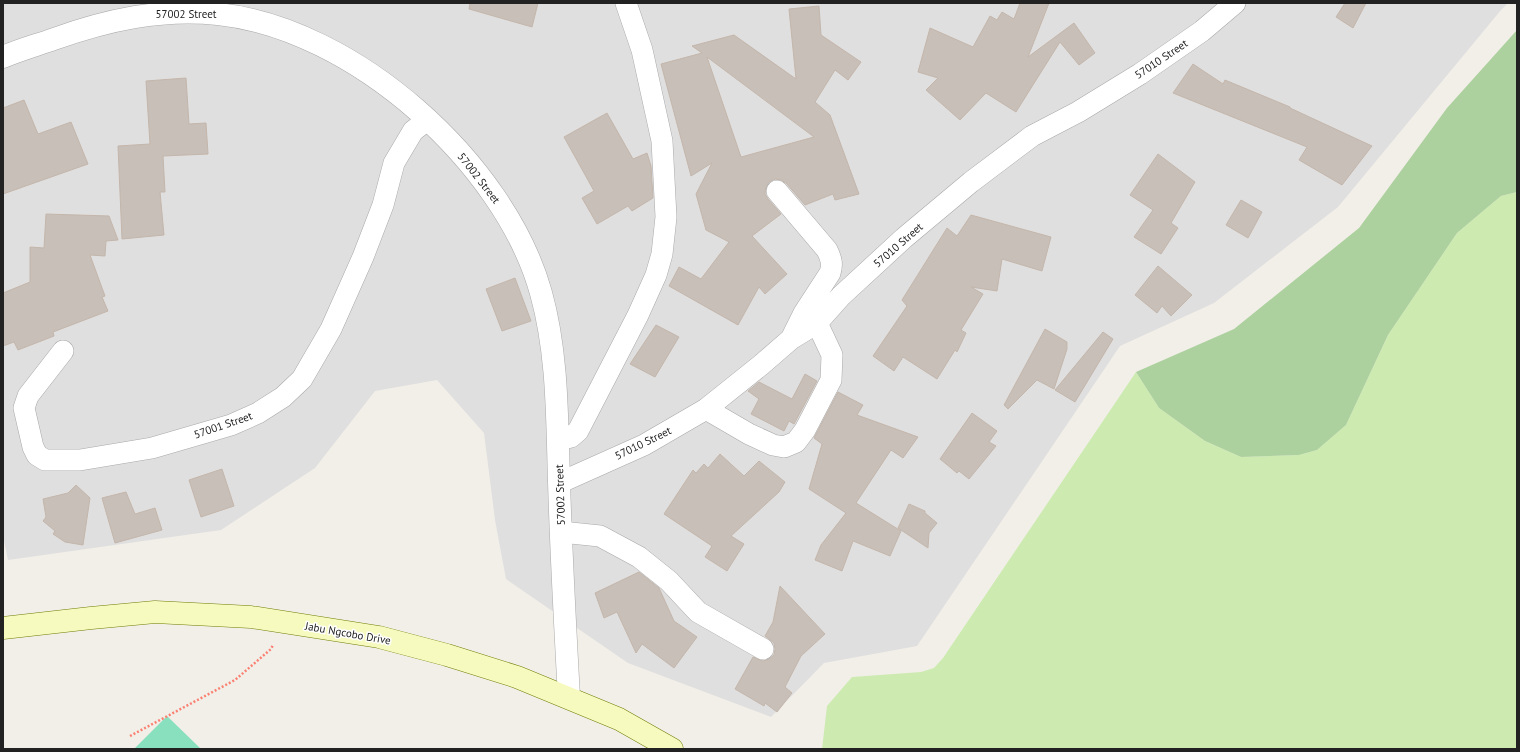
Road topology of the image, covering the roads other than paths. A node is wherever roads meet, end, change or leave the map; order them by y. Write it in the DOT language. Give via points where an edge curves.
graph roads {
  1 [pos="626,3"];
  2 [pos="1235,3"];
  3 [pos="227,9"];
  4 [pos="3,57"];
  5 [pos="427,120"];
  6 [pos="776,191"];
  7 [pos="817,324"];
  8 [pos="791,339"];
  9 [pos="63,351"];
  10 [pos="706,409"];
  11 [pos="558,440"];
  12 [pos="559,483"];
  13 [pos="561,532"];
  14 [pos="3,628"];
  15 [pos="763,650"];
  16 [pos="569,697"];
  17 [pos="672,749"];
  1 -- 11 [label="street" via="642,50 662,141 666,217 662,254 638,315 578,431"];
  2 -- 7 [label="street, 57010 Street" via="1202,31 1140,74 1078,112 1032,136 972,182 904,238 841,296"];
  3 -- 4 [label="street, 57002 Street" via="163,12 115,20"];
  3 -- 5 [label="street, 57002 Street" via="283,28 324,46 396,93"];
  5 -- 9 [label="street, 57001 Street" via="413,131 394,163 383,206 331,329 302,379 283,397 258,413 231,425 152,448 80,460 45,460 37,456 33,447 24,408 28,396"];
  5 -- 11 [label="street, 57002 Street" via="448,138 489,190 506,214 532,266 541,292 553,360"];
  6 -- 8 [label="street" via="827,250 832,260 830,273 804,313"];
  7 -- 8 [label="street, 57010 Street"];
  7 -- 10 [label="street" via="832,355 831,380 796,442 784,447 773,445"];
  8 -- 10 [label="street, 57010 Street"];
  10 -- 12 [label="street, 57010 Street" via="644,444"];
  11 -- 12 [label="street, 57002 Street"];
  12 -- 13 [label="street, 57002 Street"];
  13 -- 15 [label="street" via="600,536 639,556 669,581 698,612"];
  13 -- 16 [label="street, 57002 Street"];
  14 -- 16 [label="main road, Jabu Ngcobo Drive" via="155,612 251,617 379,637 517,677"];
  16 -- 17 [label="main road, Jabu Ngcobo Drive" via="619,719"];
}
